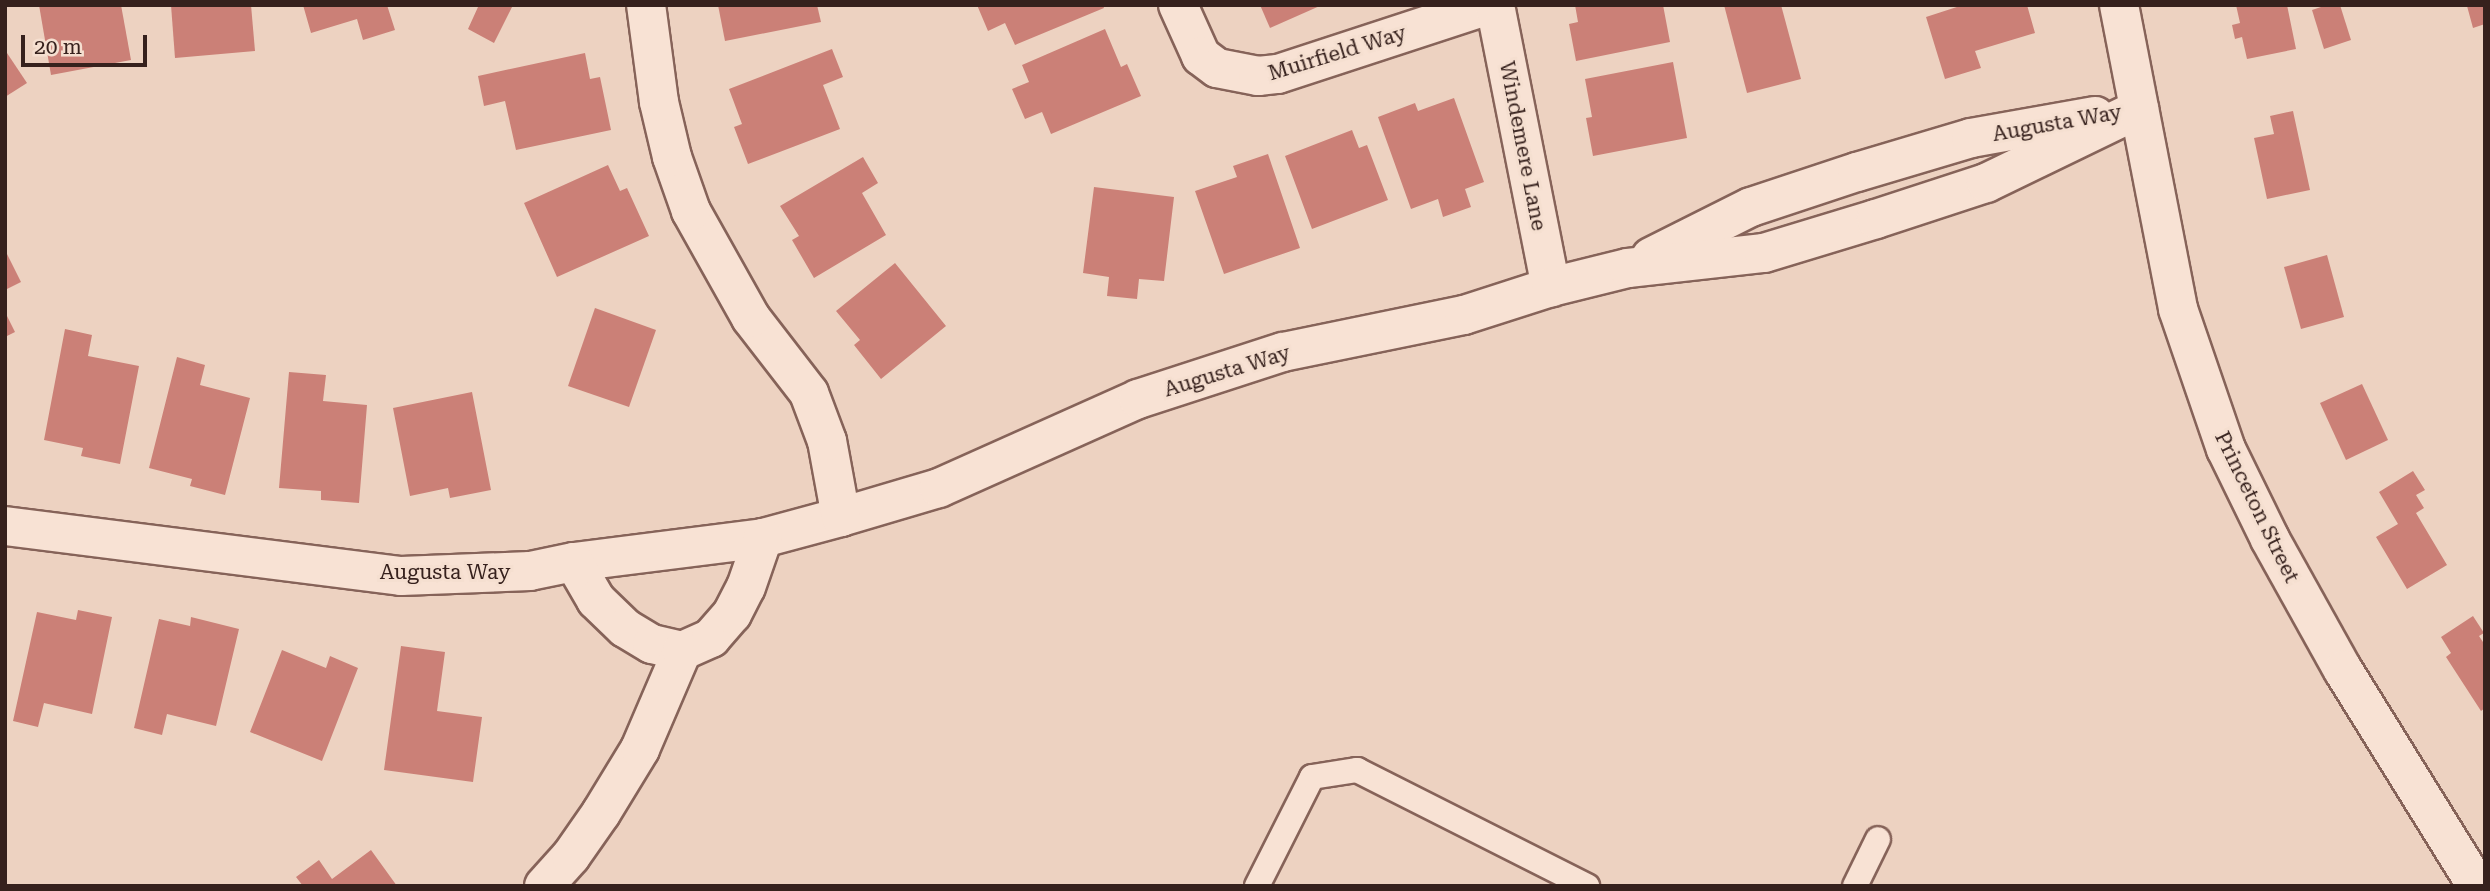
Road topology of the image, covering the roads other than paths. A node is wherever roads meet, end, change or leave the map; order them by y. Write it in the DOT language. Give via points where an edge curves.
graph roads {
  1 [pos="646,5"];
  2 [pos="1178,5"];
  3 [pos="1489,5"];
  4 [pos="1495,5"];
  5 [pos="2119,5"];
  6 [pos="2139,108"];
  7 [pos="1628,268"];
  8 [pos="1551,287"];
  9 [pos="841,517"];
  10 [pos="5,526"];
  11 [pos="763,538"];
  12 [pos="573,562"];
  13 [pos="682,651"];
  14 [pos="1878,839"];
  15 [pos="544,886"];
  16 [pos="1257,886"];
  17 [pos="1587,886"];
  18 [pos="1855,886"];
  19 [pos="2477,886"];
  1 -- 9 [label="street" via="659,102 691,211 751,318 809,393 827,441"];
  2 -- 3 [label="street, Muirfield Way" via="1201,56 1217,68 1258,76 1278,74"];
  4 -- 8 [label="street, Windemere Lane"];
  5 -- 6 [label="street, Princeton Street"];
  6 -- 7 [label="street, Augusta Way" via="1972,138 1857,172 1751,207"];
  6 -- 7 [label="street, Augusta Way" via="1986,183 1876,219 1764,253"];
  6 -- 19 [label="street, Princeton Street" via="2178,309 2226,449 2343,670"];
  7 -- 8 [label="street, Augusta Way"];
  8 -- 9 [label="street, Augusta Way" via="1464,315 1283,352 1217,371 1138,399 939,488"];
  9 -- 11 [label="street, Augusta Way"];
  10 -- 12 [label="street, Augusta Way" via="401,576 530,571"];
  11 -- 12 [label="street, Augusta Way"];
  11 -- 13 [label="street" via="732,614 711,638"];
  12 -- 13 [label="street" via="596,600 625,628 652,644"];
  13 -- 15 [label="street" via="640,749 571,856"];
  14 -- 18 [label="lane"];
  16 -- 17 [label="lane" via="1312,777 1357,770"];
}
